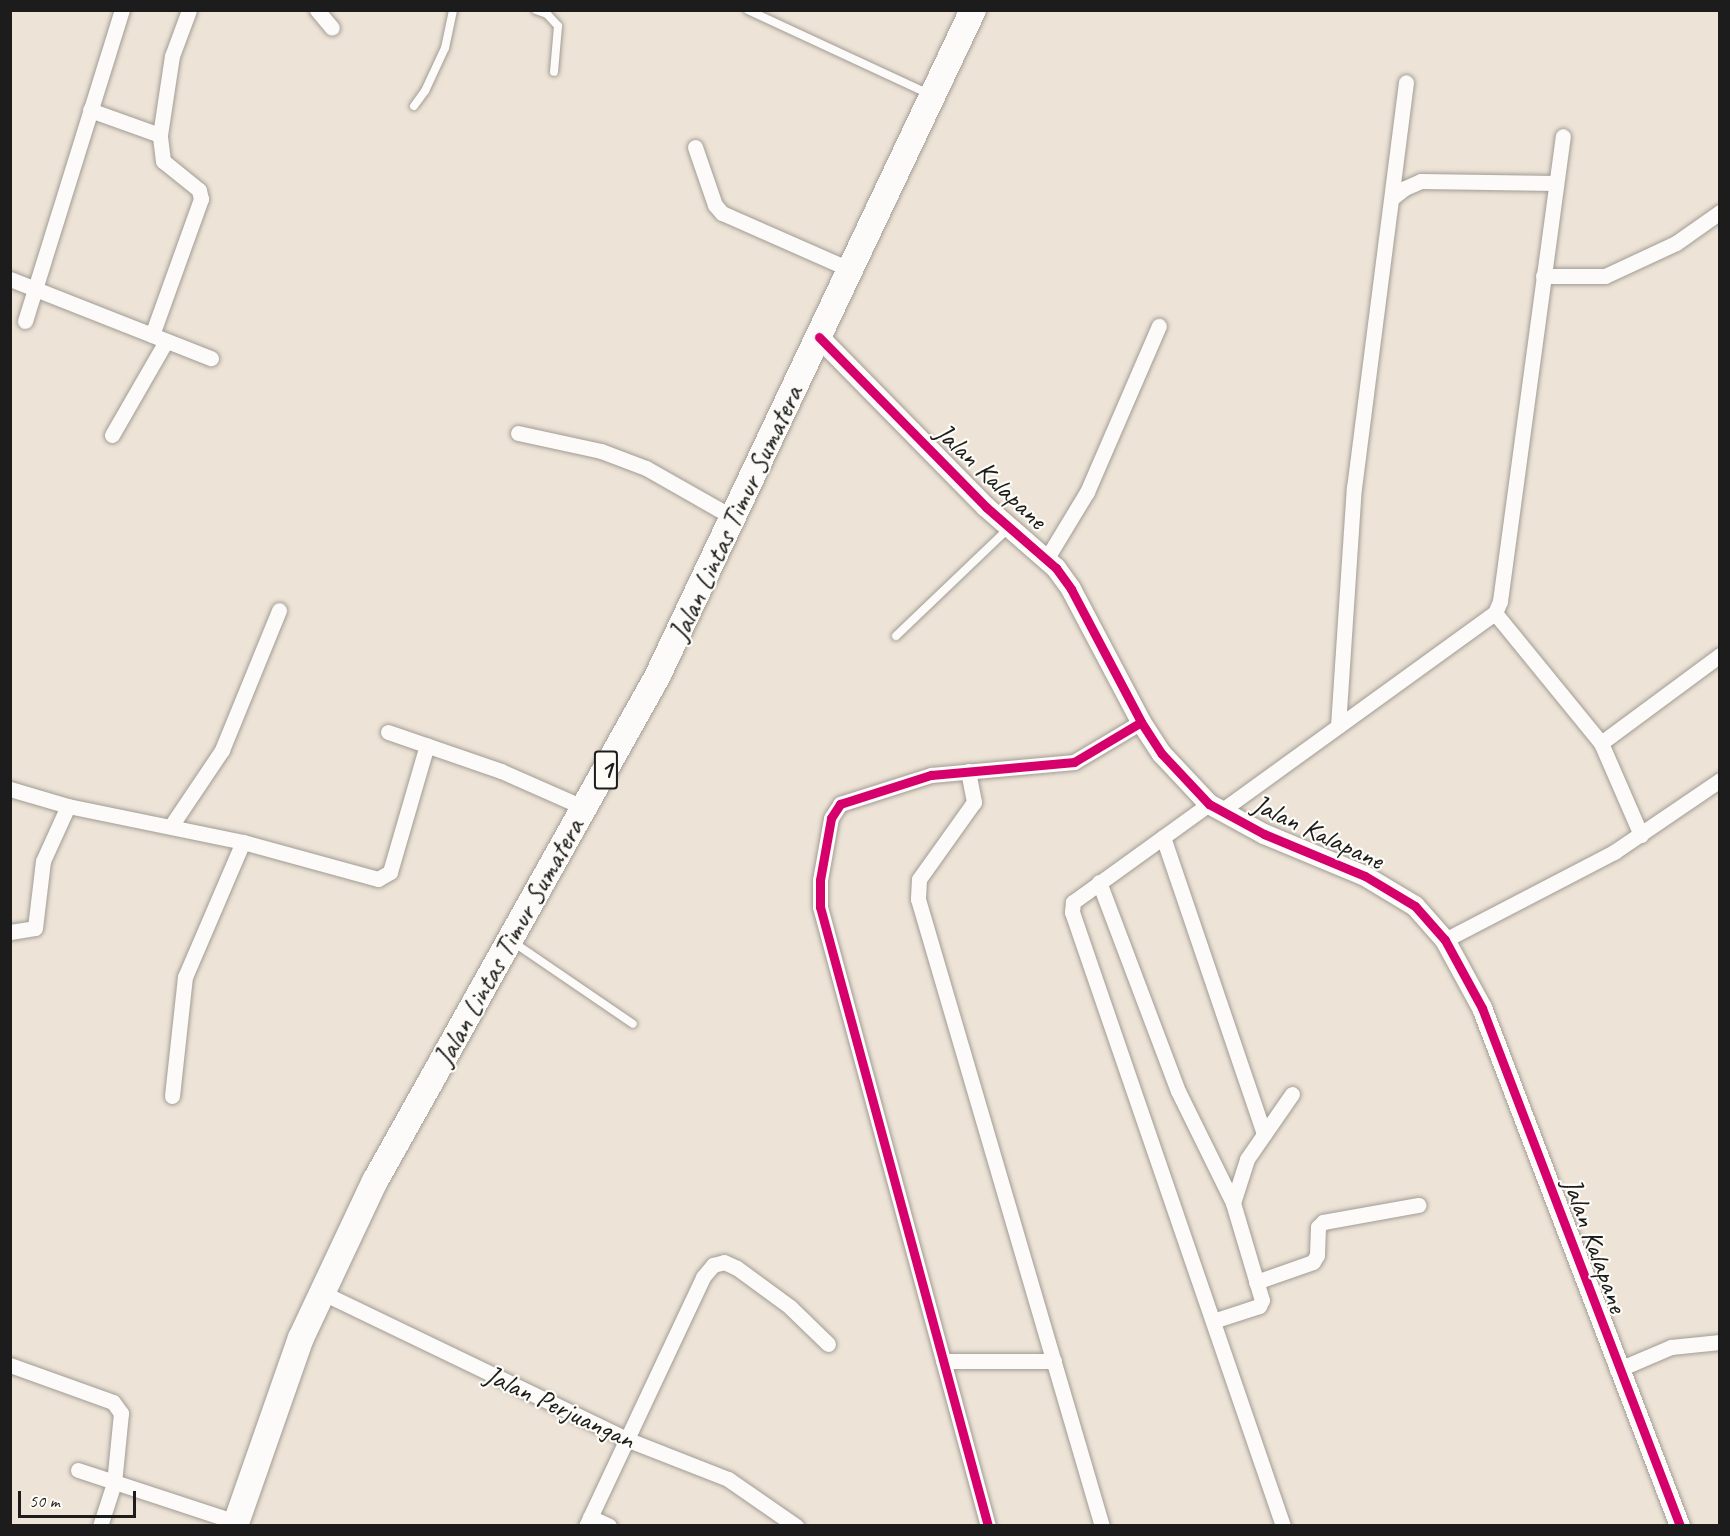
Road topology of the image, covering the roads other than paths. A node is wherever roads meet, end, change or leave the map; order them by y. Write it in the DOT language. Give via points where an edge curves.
graph roads {
  1 [pos="122,10"];
  2 [pos="189,10"];
  3 [pos="317,10"];
  4 [pos="453,10"];
  5 [pos="536,10"];
  6 [pos="748,10"];
  7 [pos="973,10"];
  8 [pos="332,28"];
  9 [pos="554,72"];
  10 [pos="1406,82"];
  11 [pos="933,96"];
  12 [pos="414,106"];
  13 [pos="90,110"];
  14 [pos="160,135"];
  15 [pos="1563,136"];
  16 [pos="695,147"];
  17 [pos="1556,183"];
  18 [pos="1392,198"];
  19 [pos="1719,212"];
  20 [pos="851,270"];
  21 [pos="1543,276"];
  22 [pos="10,279"];
  23 [pos="35,290"];
  24 [pos="25,321"];
  25 [pos="1159,326"];
  26 [pos="819,337"];
  27 [pos="159,338"];
  28 [pos="211,358"];
  29 [pos="518,433"];
  30 [pos="112,435"];
  31 [pos="734,518"];
  32 [pos="1010,527"];
  33 [pos="1047,558"];
  34 [pos="279,610"];
  35 [pos="1495,613"];
  36 [pos="896,636"];
  37 [pos="1719,655"];
  38 [pos="1141,722"];
  39 [pos="1338,726"];
  40 [pos="388,732"];
  41 [pos="1601,743"];
  42 [pos="427,745"];
  43 [pos="968,771"];
  44 [pos="1719,780"];
  45 [pos="10,789"];
  46 [pos="68,806"];
  47 [pos="585,808"];
  48 [pos="1215,808"];
  49 [pos="171,826"];
  50 [pos="1641,835"];
  51 [pos="1163,837"];
  52 [pos="243,842"];
  53 [pos="1099,882"];
  54 [pos="10,932"];
  55 [pos="510,940"];
  56 [pos="1445,940"];
  57 [pos="633,1024"];
  58 [pos="1292,1094"];
  59 [pos="172,1095"];
  60 [pos="1264,1134"];
  61 [pos="1233,1203"];
  62 [pos="1418,1205"];
  63 [pos="1256,1282"];
  64 [pos="321,1292"];
  65 [pos="1213,1322"];
  66 [pos="1719,1342"];
  67 [pos="828,1344"];
  68 [pos="943,1361"];
  69 [pos="1054,1361"];
  70 [pos="10,1365"];
  71 [pos="1617,1370"];
  72 [pos="626,1439"];
  73 [pos="78,1470"];
  74 [pos="114,1483"];
  75 [pos="588,1521"];
  76 [pos="236,1524"];
  77 [pos="100,1526"];
  78 [pos="609,1526"];
  79 [pos="795,1526"];
  80 [pos="987,1526"];
  81 [pos="1102,1526"];
  82 [pos="1283,1526"];
  83 [pos="1680,1526"];
  1 -- 13 [label="street"];
  2 -- 14 [label="street" via="172,56"];
  3 -- 8 [label="street"];
  4 -- 12 [label="lane" via="445,48 426,91"];
  5 -- 9 [label="lane" via="547,14 558,26"];
  6 -- 11 [label="lane"];
  7 -- 11 [label="highway, Jalan Lintas Timur Sumatera / 1"];
  10 -- 18 [label="street"];
  11 -- 20 [label="highway, Jalan Lintas Timur Sumatera / 1"];
  13 -- 14 [label="street"];
  13 -- 23 [label="street"];
  14 -- 27 [label="street" via="163,161 200,190 201,199"];
  15 -- 17 [label="street"];
  16 -- 20 [label="street" via="714,205 722,213"];
  17 -- 18 [label="street" via="1422,181"];
  17 -- 21 [label="street"];
  18 -- 39 [label="street" via="1354,488"];
  19 -- 21 [label="street" via="1676,243 1605,276"];
  20 -- 26 [label="highway, Jalan Lintas Timur Sumatera / 1"];
  21 -- 35 [label="street" via="1500,602"];
  22 -- 23 [label="street"];
  23 -- 24 [label="street"];
  23 -- 27 [label="street"];
  25 -- 33 [label="street" via="1087,492"];
  26 -- 31 [label="highway, Jalan Lintas Timur Sumatera / 1"];
  26 -- 32 [label="street, Jalan Kalapane"];
  27 -- 28 [label="street"];
  27 -- 30 [label="street"];
  29 -- 31 [label="street" via="601,451 646,468"];
  31 -- 47 [label="highway, Jalan Lintas Timur Sumatera / 1" via="657,677"];
  32 -- 33 [label="street, Jalan Kalapane"];
  32 -- 36 [label="lane"];
  33 -- 38 [label="street, Jalan Kalapane" via="1071,589"];
  34 -- 49 [label="street" via="222,750"];
  35 -- 39 [label="street"];
  35 -- 41 [label="street"];
  37 -- 41 [label="street"];
  38 -- 43 [label="street" via="1074,762"];
  38 -- 48 [label="street, Jalan Kalapane" via="1162,754"];
  39 -- 48 [label="street"];
  40 -- 42 [label="street"];
  41 -- 50 [label="street"];
  42 -- 47 [label="street" via="501,771"];
  42 -- 52 [label="street" via="390,872 378,879"];
  43 -- 68 [label="street" via="931,775 840,804 831,818 820,880 820,907"];
  43 -- 69 [label="street" via="974,802 919,879 918,899"];
  44 -- 50 [label="street"];
  45 -- 46 [label="street"];
  46 -- 49 [label="street"];
  46 -- 54 [label="street" via="43,861 34,928"];
  47 -- 55 [label="highway, Jalan Lintas Timur Sumatera / 1"];
  48 -- 51 [label="street"];
  48 -- 56 [label="street, Jalan Kalapane" via="1365,876 1415,906"];
  49 -- 52 [label="street"];
  50 -- 56 [label="street"];
  51 -- 53 [label="street"];
  51 -- 60 [label="street"];
  52 -- 59 [label="street" via="185,977"];
  53 -- 61 [label="street" via="1173,1080"];
  53 -- 65 [label="street" via="1073,902 1072,912"];
  55 -- 57 [label="lane"];
  55 -- 64 [label="highway, Jalan Lintas Timur Sumatera / 1" via="375,1181"];
  56 -- 71 [label="street, Jalan Kalapane" via="1482,1008"];
  58 -- 60 [label="street"];
  60 -- 61 [label="street" via="1247,1159"];
  61 -- 63 [label="street"];
  62 -- 63 [label="street" via="1323,1221 1318,1227 1314,1262"];
  63 -- 65 [label="street" via="1262,1304"];
  64 -- 72 [label="street, Jalan Perjuangan"];
  64 -- 76 [label="highway, Jalan Lintas Timur Sumatera / 1" via="277,1400"];
  65 -- 82 [label="street"];
  66 -- 71 [label="street" via="1671,1347"];
  67 -- 72 [label="street" via="790,1307 737,1268 724,1262 713,1265 703,1276"];
  68 -- 69 [label="street"];
  68 -- 80 [label="street"];
  69 -- 81 [label="street"];
  70 -- 74 [label="street" via="113,1402 121,1413 122,1431"];
  71 -- 83 [label="street, Jalan Kalapane"];
  72 -- 75 [label="street"];
  72 -- 79 [label="street, Jalan Perjuangan" via="728,1479"];
  73 -- 74 [label="street"];
  74 -- 76 [label="street"];
  74 -- 77 [label="street"];
  75 -- 78 [label="street"];
}
